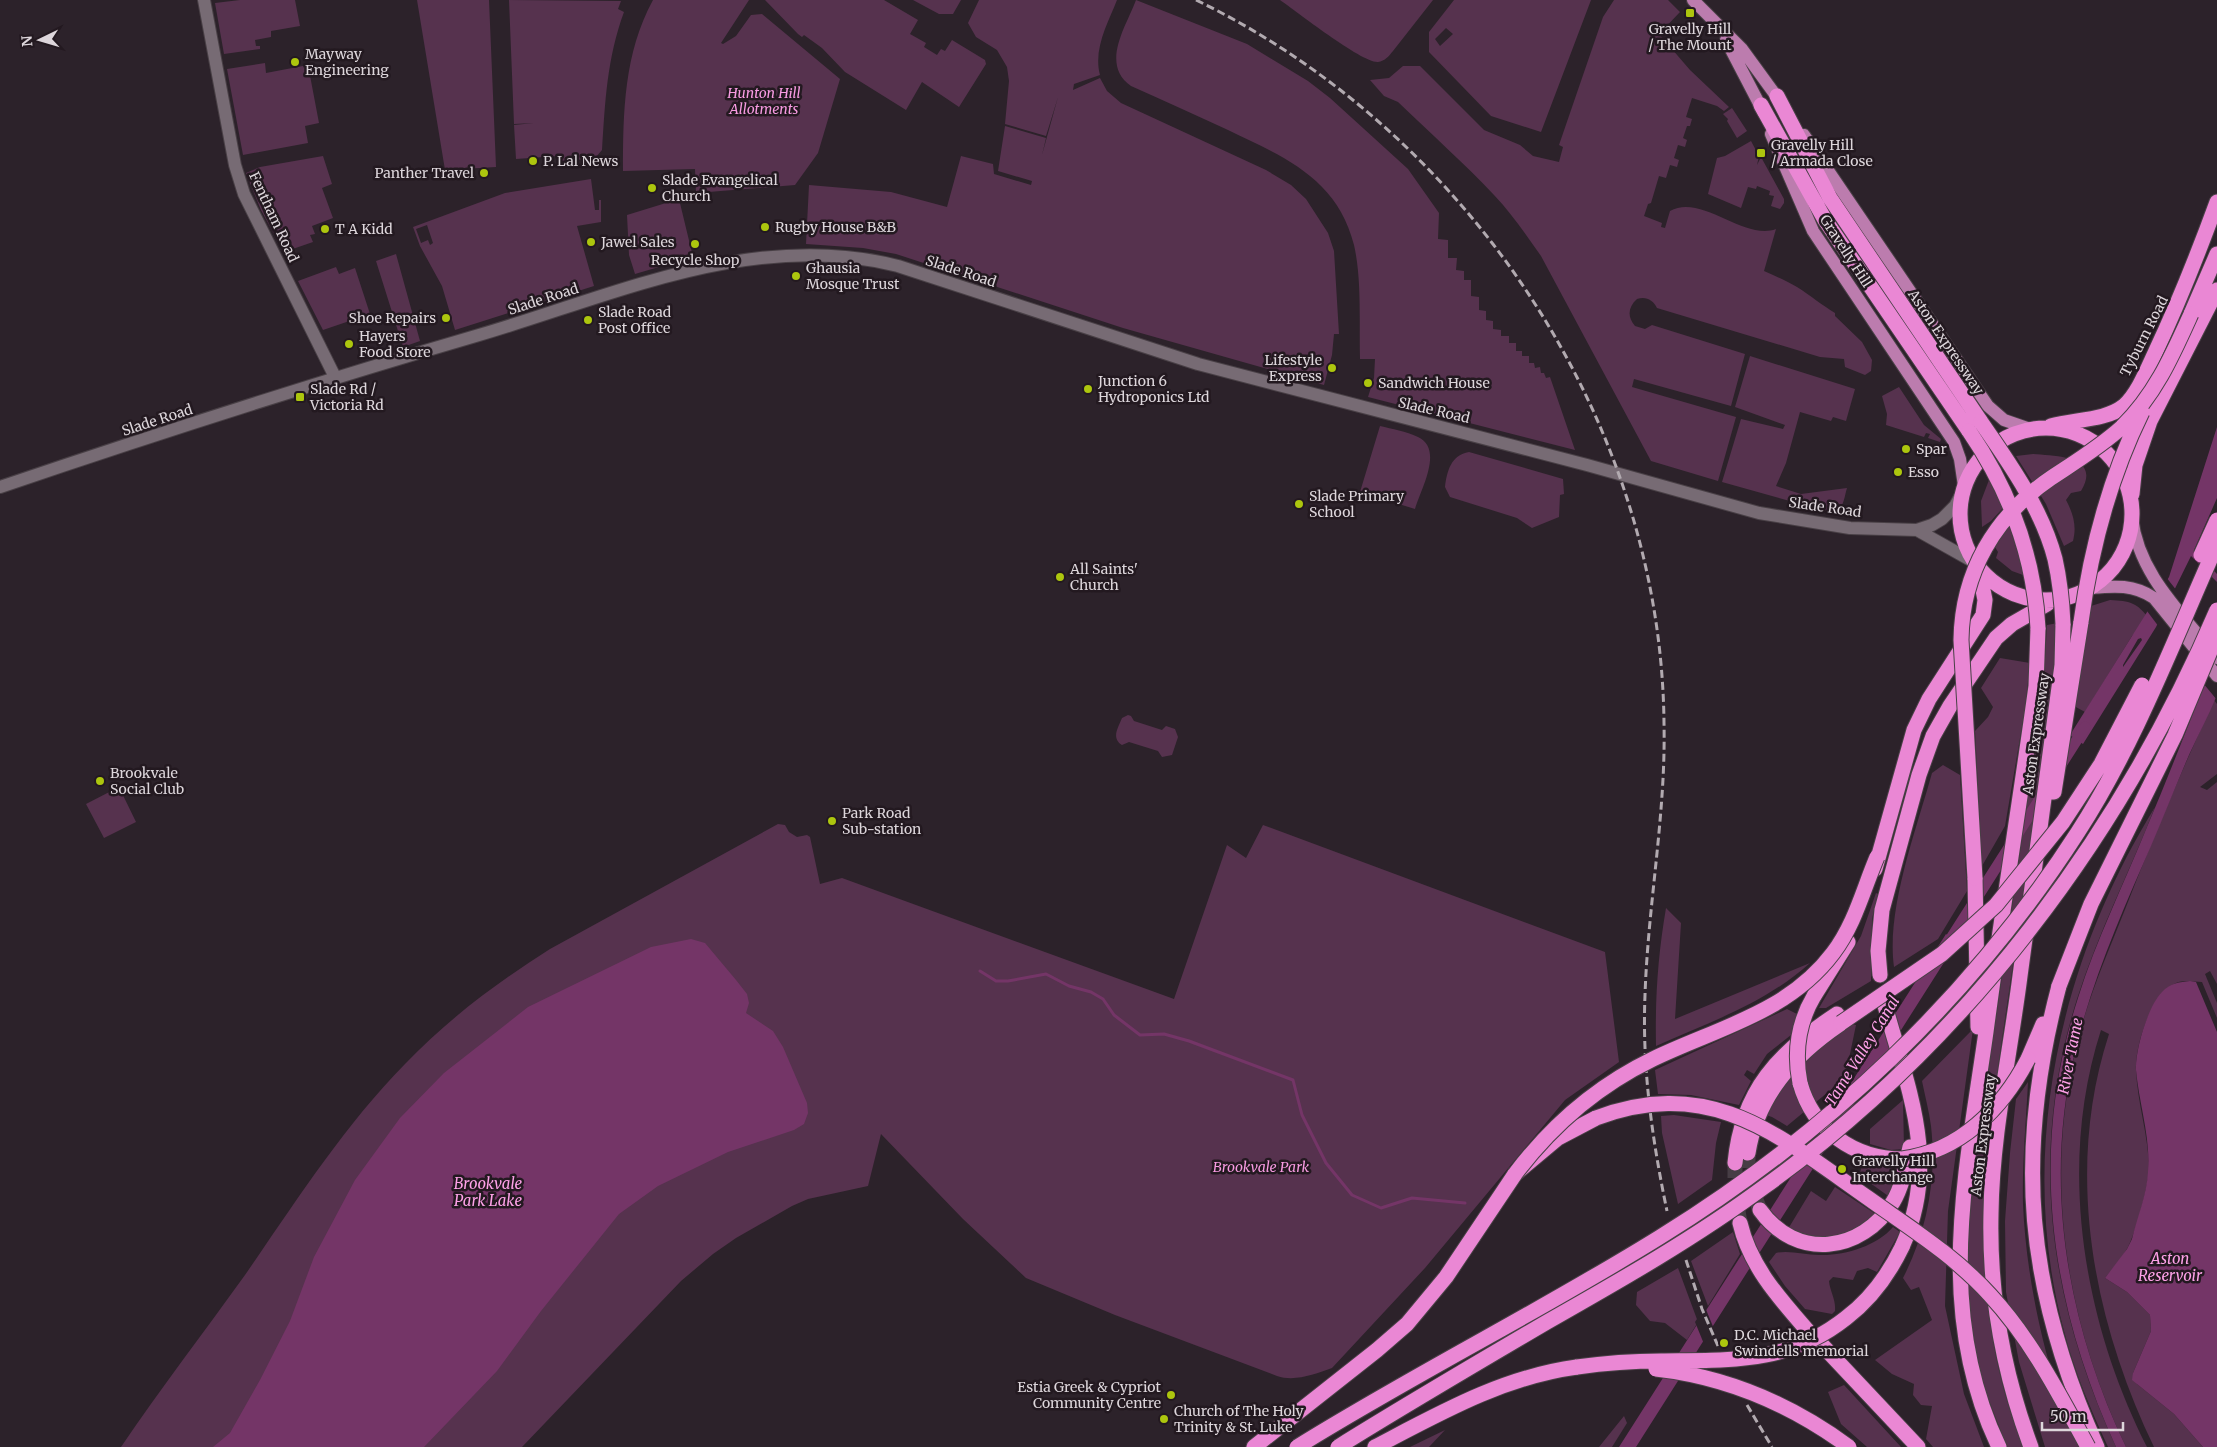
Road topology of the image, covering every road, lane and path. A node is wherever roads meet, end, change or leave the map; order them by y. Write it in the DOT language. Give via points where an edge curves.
graph roads {
  1 [pos="204,0"];
  2 [pos="1693,0"];
  3 [pos="1716,23"];
  4 [pos="1776,96"];
  5 [pos="1761,105"];
  6 [pos="2217,202"];
  7 [pos="2217,254"];
  8 [pos="2217,290"];
  9 [pos="2168,364"];
  10 [pos="335,377"];
  11 [pos="1975,426"];
  12 [pos="2038,429"];
  13 [pos="0,487"];
  14 [pos="1963,490"];
  15 [pos="2131,511"];
  16 [pos="2217,520"];
  17 [pos="1917,530"];
  18 [pos="2217,544"];
  19 [pos="1976,565"];
  20 [pos="2090,588"];
  21 [pos="2157,592"];
  22 [pos="2055,600"];
  23 [pos="2217,610"];
  24 [pos="2217,635"];
  25 [pos="2214,664"];
  26 [pos="2040,833"];
  27 [pos="1877,857"];
  28 [pos="1880,975"];
  29 [pos="2059,986"];
  30 [pos="1885,1006"];
  31 [pos="1974,1116"];
  32 [pos="1916,1121"];
  33 [pos="1735,1163"];
  34 [pos="1515,1174"];
  35 [pos="1760,1210"];
  36 [pos="1740,1223"];
  37 [pos="1808,1330"];
  38 [pos="1822,1345"];
  39 [pos="1578,1367"];
  40 [pos="1254,1447"];
  41 [pos="1297,1447"];
  42 [pos="1338,1447"];
  43 [pos="1375,1447"];
  44 [pos="1849,1447"];
  45 [pos="1918,1447"];
  46 [pos="1999,1447"];
  47 [pos="2031,1447"];
  48 [pos="2088,1447"];
  49 [pos="2097,1447"];
  1 -- 10 [label="street, Fentham Road" via="241,186"];
  2 -- 3 [label="main road, Gravelly Hill"];
  3 -- 4 [label="main road, Gravelly Hill" via="1742,50"];
  3 -- 5 [label="main road, Gravelly Hill"];
  4 -- 11 [label="highway, Aston Expressway" via="1830,198"];
  4 -- 12 [label="main road, Gravelly Hill" via="1988,406 2004,420"];
  5 -- 11 [label="highway, Aston Expressway" via="1824,220"];
  5 -- 14 [label="main road, Gravelly Hill" via="1813,231 1954,442 1962,468"];
  6 -- 12 [label="highway, Tyburn Road" via="2181,298 2129,400 2106,415"];
  7 -- 9 [label="highway, bridge"];
  8 -- 9 [label="highway, bridge"];
  8 -- 15 [label="highway" via="2147,428 2135,465"];
  9 -- 26 [label="highway, bridge" via="2133,432 2104,506 2090,560 2054,792"];
  9 -- 31 [label="highway, bridge" via="2159,381 2122,426 2086,456 2034,491 2009,514 1982,551 1968,587 1961,640 1977,933 1978,1031"];
  10 -- 13 [label="street, Slade Road"];
  10 -- 17 [label="street, Slade Road" via="490,332 613,291 720,263 787,255 873,260 1198,364 1759,513 1850,528"];
  11 -- 26 [label="highway, Aston Expressway, bridge" via="2009,464 2046,535 2058,575 2063,624 2062,665"];
  11 -- 31 [label="highway, Aston Expressway, bridge" via="2017,518 2032,573 2038,628 2036,686"];
  12 -- 14 [label="highway" via="2007,437 1986,452 1971,471"];
  12 -- 15 [label="highway" via="2076,434 2103,450 2122,475"];
  14 -- 17 [label="street, Slade Road" via="1955,506 1942,519"];
  14 -- 19 [label="highway" via="1960,524 1965,544"];
  15 -- 20 [label="highway" via="2130,531 2120,558 2102,580"];
  15 -- 21 [label="main road" via="2141,555"];
  16 -- 33 [label="highway, bridge" via="2136,698 2101,764 2063,822 1996,906 1942,954 1839,1019 1778,1079"];
  17 -- 19 [label="street, Slade Road"];
  18 -- 41 [label="highway, bridge" via="2131,735 2079,831 1990,952 1904,1047 1811,1130 1753,1175 1685,1221"];
  19 -- 22 [label="highway" via="1994,584 2013,594 2034,600"];
  19 -- 27 [label="highway" via="1986,600 1983,615 1921,714"];
  20 -- 21 [label="main road" via="2130,586"];
  20 -- 22 [label="highway"];
  21 -- 25 [label="main road"];
  22 -- 28 [label="highway" via="2012,624 1996,638 1933,736 1882,910 1878,950"];
  23 -- 42 [label="highway, bridge" via="2171,709 2095,839 2000,967 1914,1061 1822,1144 1693,1236"];
  24 -- 29 [label="highway, bridge" via="2175,735 2091,904"];
  26 -- 47 [label="highway, Aston Expressway, bridge" via="1995,1160 1991,1237 2000,1339 2012,1390"];
  27 -- 29 [label="highway, bridge" via="1856,926 1810,1002 1798,1038 1797,1068 1806,1099 1821,1123 1842,1142 1868,1155 1902,1159 1937,1151 1964,1135 1993,1109 2015,1081 2028,1059"];
  27 -- 34 [label="highway, bridge" via="1846,933 1804,984 1773,1006 1652,1059 1600,1089 1549,1133"];
  29 -- 49 [label="highway" via="2045,1045 2033,1128 2035,1228 2040,1270 2056,1340"];
  30 -- 32 [label="highway"];
  31 -- 46 [label="highway, Aston Expressway" via="1959,1249 1961,1310 1974,1381"];
  32 -- 35 [label="highway" via="1894,1201 1876,1224 1852,1239 1824,1244 1800,1240 1779,1230"];
  32 -- 39 [label="highway, bridge" via="1920,1185 1902,1247 1887,1275 1860,1306 1829,1331 1792,1349 1761,1357 1732,1361 1638,1361"];
  34 -- 40 [label="highway" via="1420,1310 1377,1350"];
  34 -- 48 [label="highway, bridge" via="1567,1132 1631,1107 1695,1105 1758,1124 1874,1203 1969,1274 2023,1336"];
  36 -- 37 [label="highway" via="1760,1271"];
  38 -- 45 [label="highway"];
  39 -- 43 [label="highway" via="1534,1375 1492,1388"];
  39 -- 44 [label="highway, bridge" via="1645,1367 1711,1379 1781,1405 1814,1422"];
}
